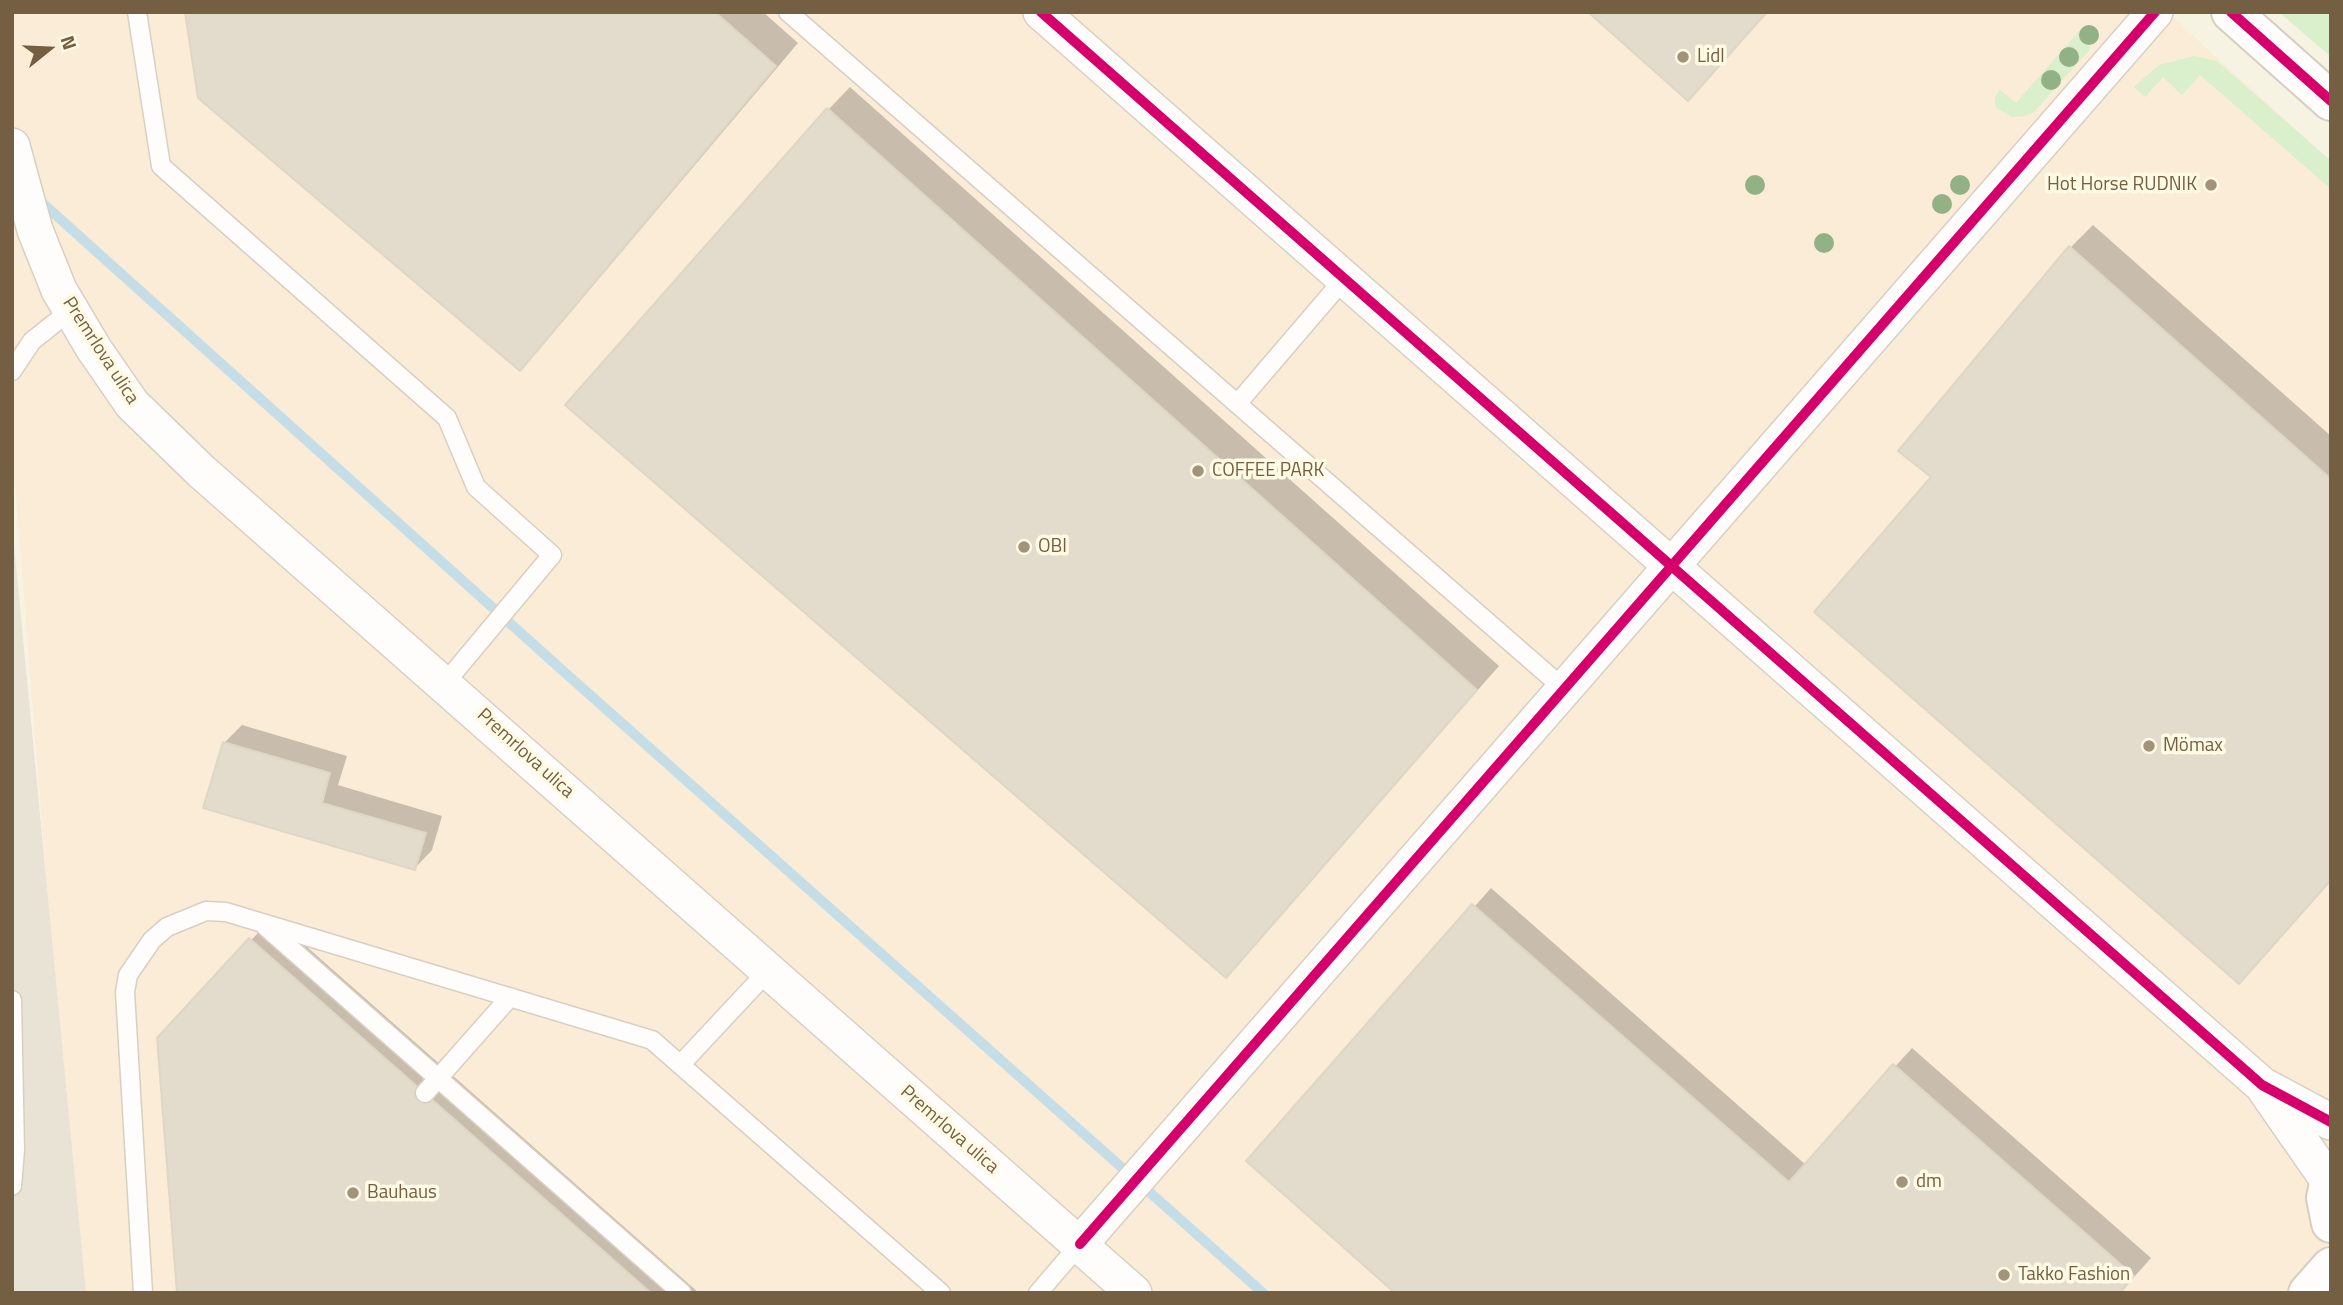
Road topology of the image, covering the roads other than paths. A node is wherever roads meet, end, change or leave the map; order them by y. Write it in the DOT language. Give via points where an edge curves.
graph roads {
  1 [pos="137,12"];
  2 [pos="788,12"];
  3 [pos="1041,12"];
  4 [pos="2155,12"];
  5 [pos="2231,12"];
  6 [pos="2331,101"];
  7 [pos="12,146"];
  8 [pos="1344,279"];
  9 [pos="71,310"];
  10 [pos="12,371"];
  11 [pos="1237,404"];
  12 [pos="1671,567"];
  13 [pos="445,683"];
  14 [pos="1563,688"];
  15 [pos="260,922"];
  16 [pos="767,971"];
  17 [pos="510,997"];
  18 [pos="12,1000"];
  19 [pos="681,1064"];
  20 [pos="438,1078"];
  21 [pos="2262,1085"];
  22 [pos="425,1093"];
  23 [pos="2331,1122"];
  24 [pos="2330,1177"];
  25 [pos="12,1186"];
  26 [pos="2331,1223"];
  27 [pos="1080,1244"];
  28 [pos="2331,1267"];
  29 [pos="143,1293"];
  30 [pos="682,1293"];
  31 [pos="941,1293"];
  32 [pos="1038,1293"];
  33 [pos="1134,1293"];
  34 [pos="2308,1293"];
  1 -- 13 [label="lane" via="161,166 447,418 476,487 552,555"];
  2 -- 11 [label="lane"];
  3 -- 8 [label="street"];
  4 -- 12 [label="street"];
  5 -- 6 [label="street"];
  7 -- 9 [label="street, Premrlova ulica" via="35,230"];
  8 -- 11 [label="lane"];
  8 -- 12 [label="street"];
  9 -- 10 [label="lane" via="32,341"];
  9 -- 13 [label="street, Premrlova ulica" via="132,404 201,471"];
  11 -- 14 [label="lane"];
  12 -- 14 [label="street"];
  12 -- 21 [label="street"];
  13 -- 16 [label="street, Premrlova ulica"];
  14 -- 27 [label="street"];
  15 -- 17 [label="lane"];
  15 -- 20 [label="lane"];
  15 -- 29 [label="lane" via="216,911 184,918 152,940 128,975 126,1017"];
  16 -- 19 [label="lane"];
  16 -- 27 [label="street, Premrlova ulica"];
  17 -- 19 [label="lane" via="652,1040"];
  17 -- 20 [label="lane"];
  18 -- 25 [label="lane"];
  19 -- 31 [label="lane"];
  20 -- 22 [label="lane"];
  20 -- 30 [label="lane"];
  21 -- 23 [label="street"];
  21 -- 24 [label="street"];
  24 -- 26 [label="street" via="2326,1198"];
  27 -- 32 [label="lane"];
  27 -- 33 [label="street, Premrlova ulica"];
  28 -- 34 [label="street"];
}
